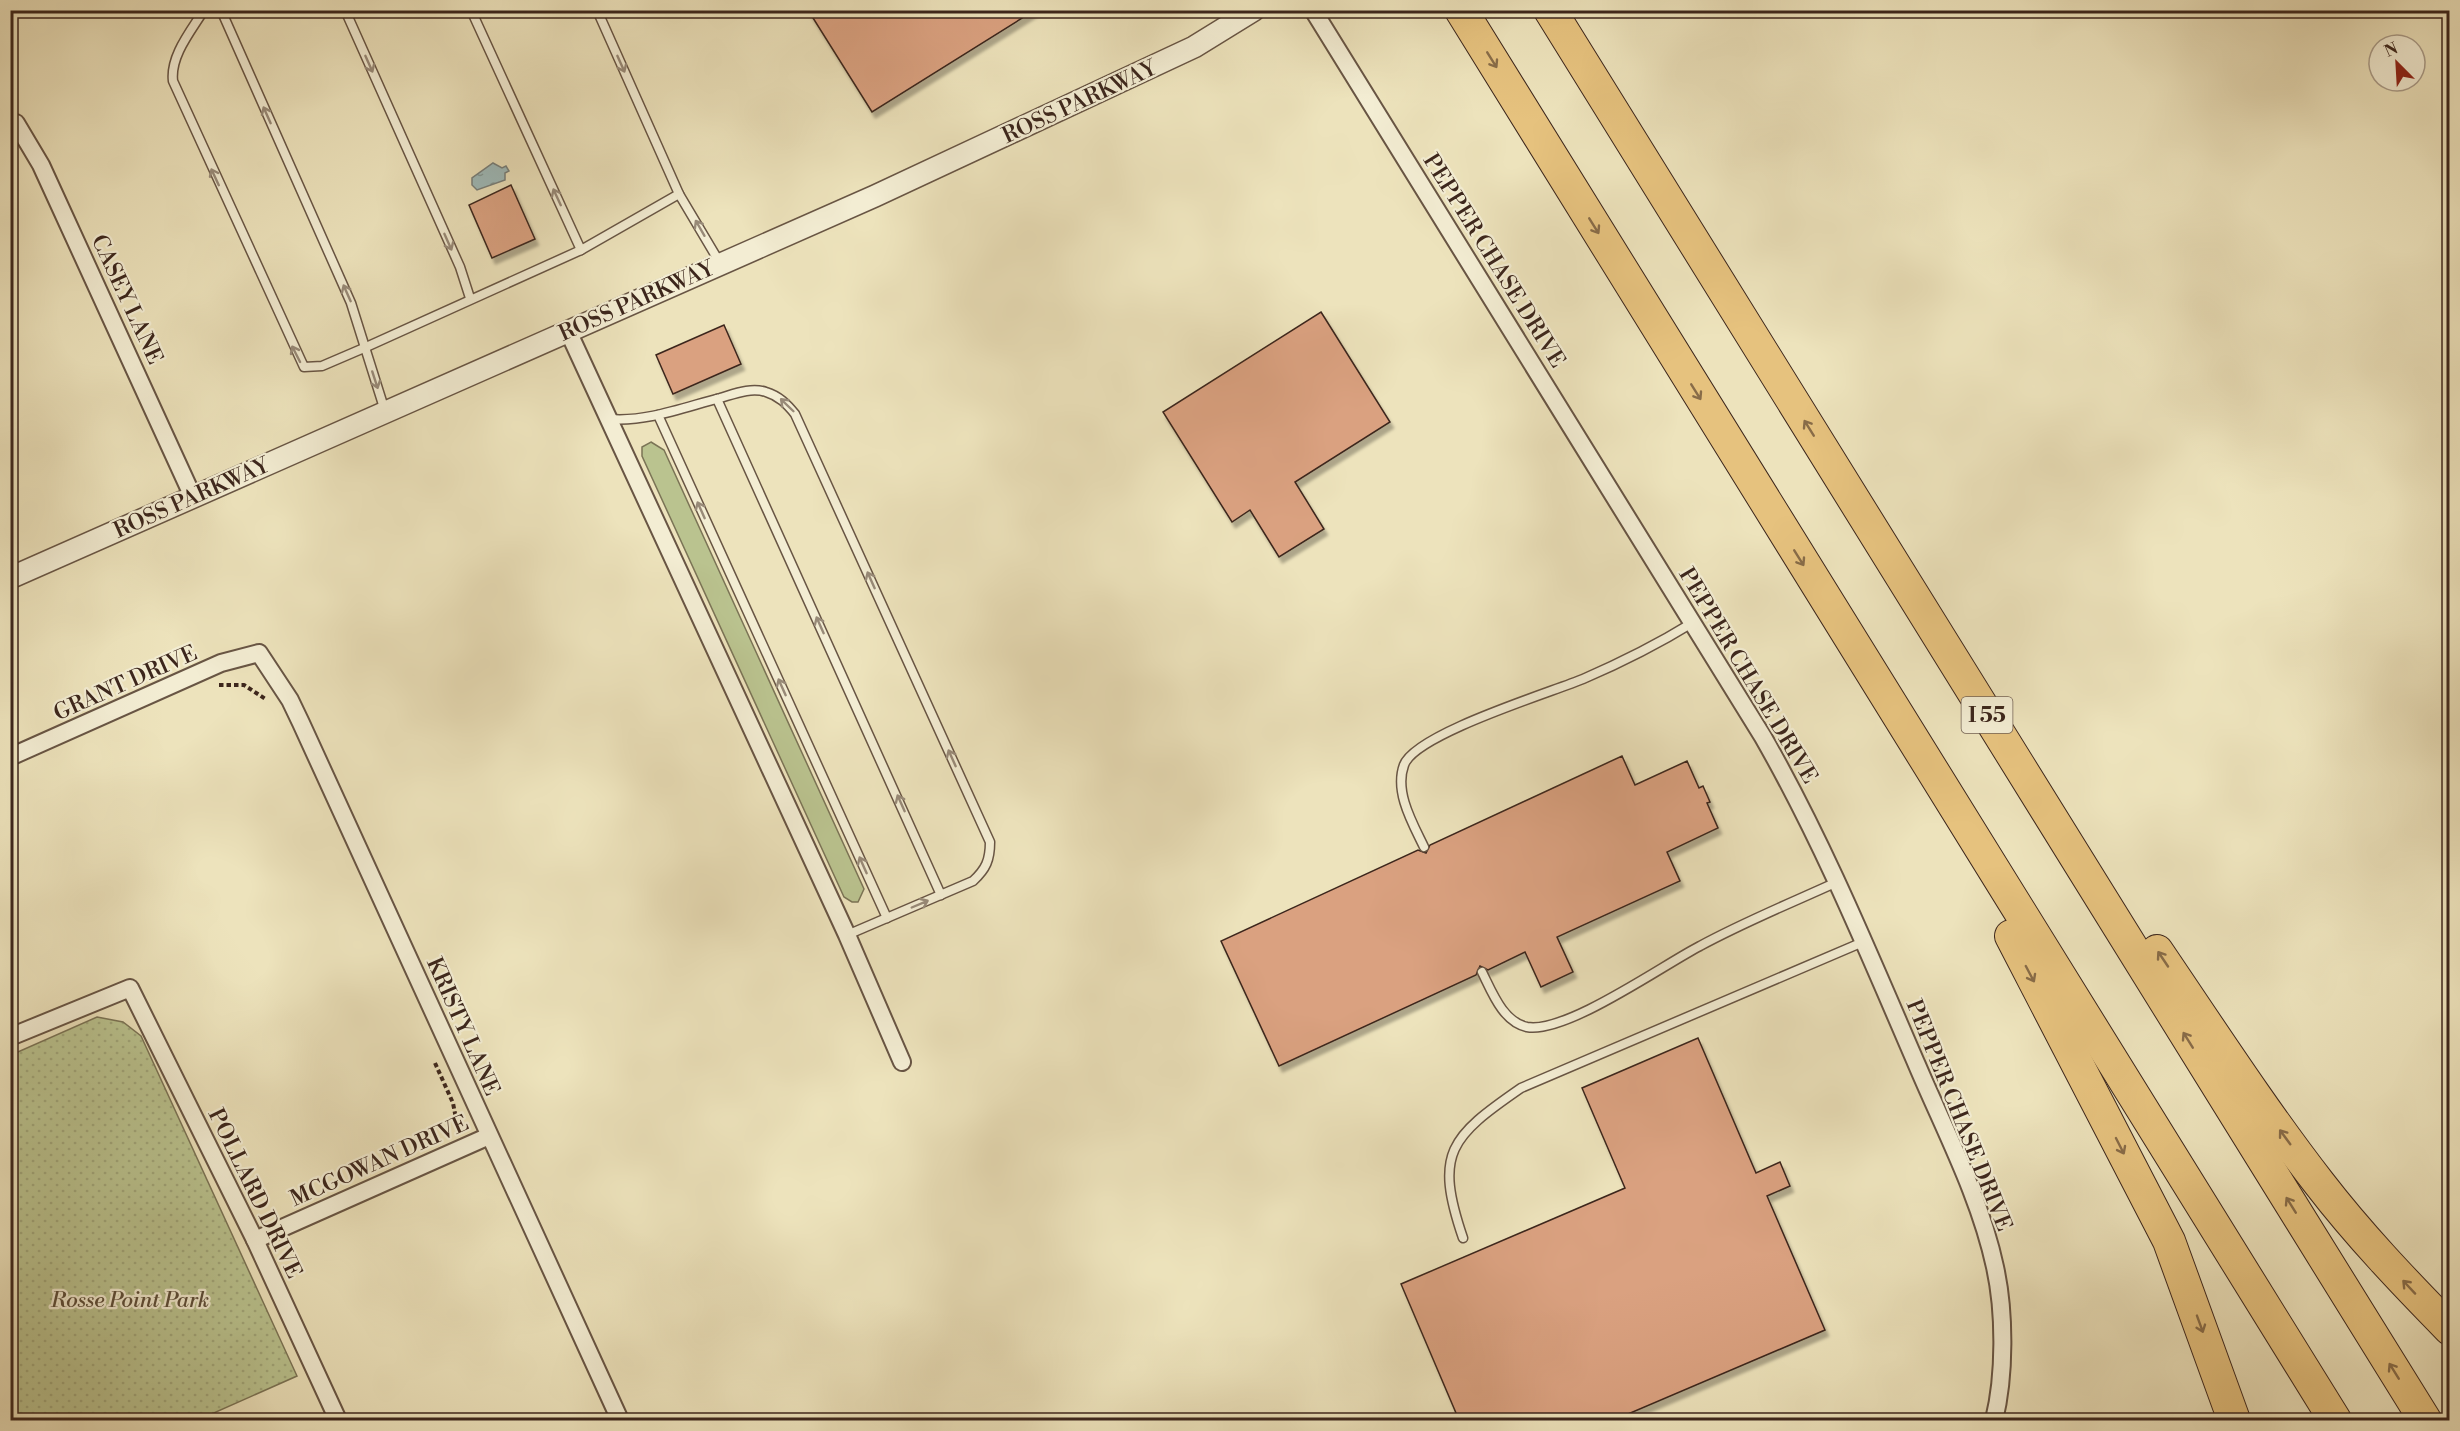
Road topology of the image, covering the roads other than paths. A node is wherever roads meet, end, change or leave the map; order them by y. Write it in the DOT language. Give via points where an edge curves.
graph roads {
  1 [pos="204,10"];
  2 [pos="221,10"];
  3 [pos="345,10"];
  4 [pos="471,10"];
  5 [pos="597,10"];
  6 [pos="1254,10"];
  7 [pos="1313,10"];
  8 [pos="1461,10"];
  9 [pos="1550,10"];
  10 [pos="14,124"];
  11 [pos="679,194"];
  12 [pos="581,250"];
  13 [pos="720,263"];
  14 [pos="470,298"];
  15 [pos="568,331"];
  16 [pos="364,348"];
  17 [pos="717,399"];
  18 [pos="385,411"];
  19 [pos="658,415"];
  20 [pos="610,419"];
  21 [pos="1828,459"];
  22 [pos="194,497"];
  23 [pos="10,578"];
  24 [pos="1692,623"];
  25 [pos="259,653"];
  26 [pos="10,757"];
  27 [pos="1424,847"];
  28 [pos="1986,861"];
  29 [pos="1837,882"];
  30 [pos="941,895"];
  31 [pos="887,918"];
  32 [pos="847,935"];
  33 [pos="1863,942"];
  34 [pos="1482,972"];
  35 [pos="10,1037"];
  36 [pos="902,1062"];
  37 [pos="489,1136"];
  38 [pos="1463,1238"];
  39 [pos="255,1240"];
  40 [pos="2450,1329"];
  41 [pos="338,1420"];
  42 [pos="620,1420"];
  43 [pos="1994,1420"];
  44 [pos="2234,1420"];
  45 [pos="2335,1420"];
  46 [pos="2425,1420"];
  16 -- 1 [label="lane, one-way" via="312,368 304,367 298,360 173,81 171,69"];
  16 -- 2 [label="lane, one-way" via="351,303"];
  3 -- 14 [label="lane, one-way" via="460,267"];
  12 -- 4 [label="lane, one-way"];
  5 -- 11 [label="lane, one-way"];
  6 -- 13 [label="street, ROSS PARKWAY" via="1194,47 875,196"];
  7 -- 24 [label="street, PEPPER CHASE DRIVE"];
  8 -- 28 [label="highway, one-way"];
  21 -- 9 [label="highway, I 55, one-way"];
  10 -- 22 [label="street, CASEY LANE" via="41,165"];
  11 -- 12 [label="lane"];
  13 -- 11 [label="lane, one-way"];
  12 -- 14 [label="lane"];
  13 -- 15 [label="street, ROSS PARKWAY"];
  14 -- 16 [label="lane"];
  15 -- 18 [label="street, ROSS PARKWAY"];
  15 -- 20 [label="street"];
  16 -- 18 [label="lane, one-way"];
  17 -- 19 [label="lane"];
  30 -- 17 [label="lane, one-way"];
  30 -- 17 [label="lane, one-way" via="973,881 985,870 990,855 987,837 795,414 783,400 765,391"];
  18 -- 22 [label="street, ROSS PARKWAY"];
  19 -- 20 [label="lane"];
  31 -- 19 [label="lane, one-way"];
  20 -- 32 [label="street"];
  40 -- 21 [label="highway, one-way" via="2348,1219 2244,1080"];
  46 -- 21 [label="highway, I 55, one-way"];
  22 -- 23 [label="street, ROSS PARKWAY"];
  24 -- 27 [label="lane" via="1583,679 1486,715 1422,745 1403,766 1402,792"];
  24 -- 29 [label="street, PEPPER CHASE DRIVE" via="1785,774"];
  25 -- 26 [label="street, GRANT DRIVE" via="221,663"];
  25 -- 37 [label="street, KRISTY LANE" via="290,700"];
  28 -- 44 [label="highway, one-way" via="2013,940 2169,1241"];
  28 -- 45 [label="highway"];
  29 -- 33 [label="street, PEPPER CHASE DRIVE"];
  29 -- 34 [label="lane" via="1700,945 1592,1008 1551,1024 1527,1027 1508,1018"];
  31 -- 30 [label="lane, one-way"];
  31 -- 32 [label="lane"];
  32 -- 36 [label="street"];
  33 -- 38 [label="lane" via="1521,1088 1488,1111 1464,1133 1450,1160 1448,1181"];
  33 -- 43 [label="street, PEPPER CHASE DRIVE" via="1960,1162 1986,1233 1996,1270 2002,1333"];
  35 -- 39 [label="street, POLLARD DRIVE" via="130,988"];
  37 -- 39 [label="street, MCGOWAN DRIVE"];
  37 -- 42 [label="street, KRISTY LANE"];
  39 -- 41 [label="street, POLLARD DRIVE"];
}
